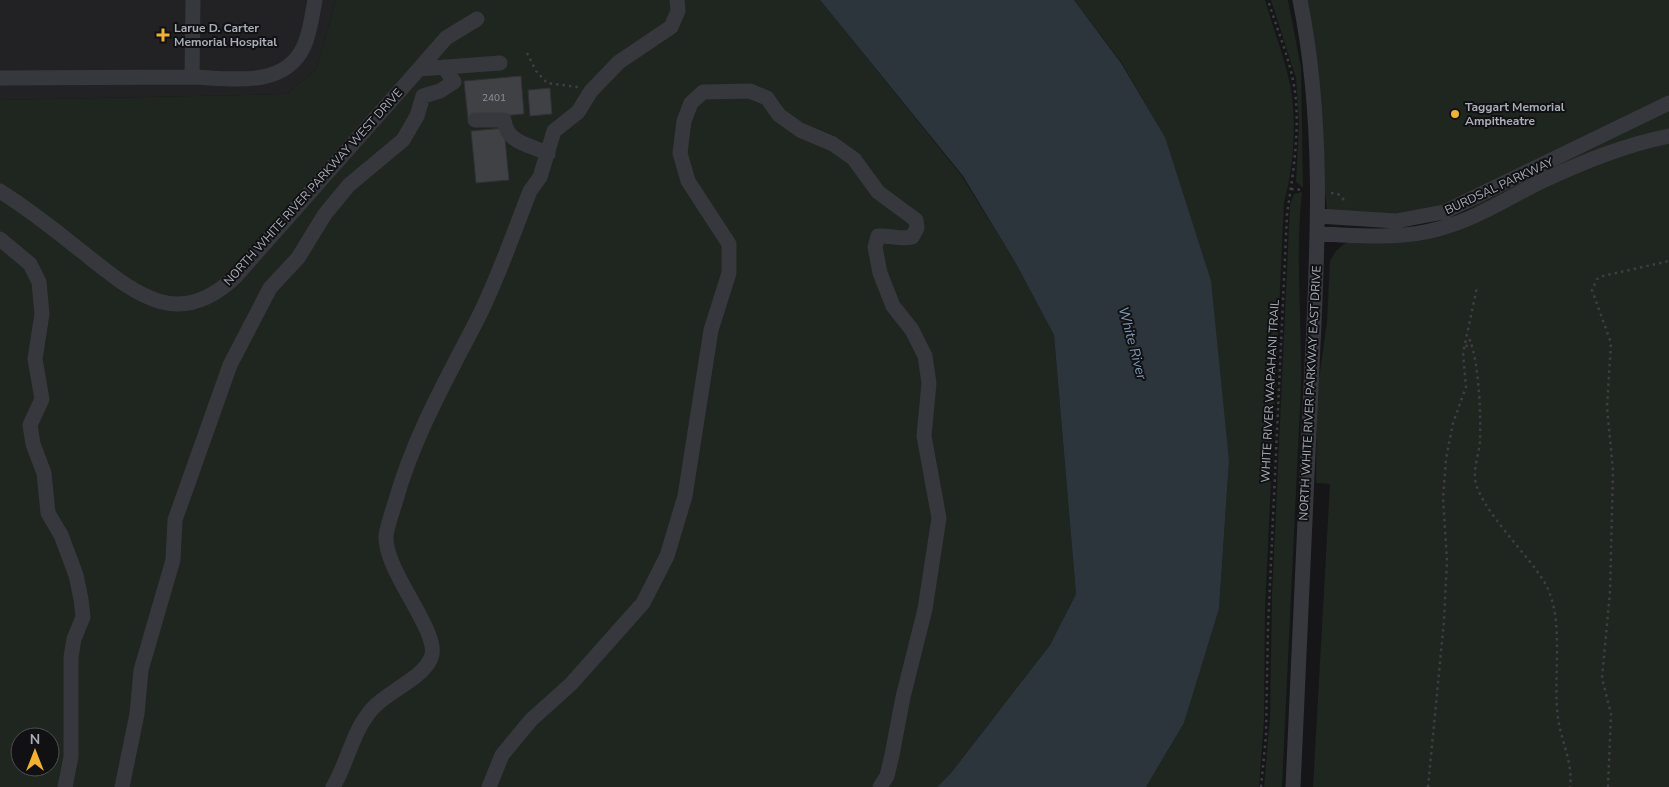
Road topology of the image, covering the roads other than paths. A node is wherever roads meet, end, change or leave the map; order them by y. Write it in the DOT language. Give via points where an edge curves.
graph roads {
  1 [pos="194,0"];
  2 [pos="315,0"];
  3 [pos="677,0"];
  4 [pos="1300,0"];
  5 [pos="477,19"];
  6 [pos="500,64"];
  7 [pos="444,67"];
  8 [pos="418,69"];
  9 [pos="192,77"];
  10 [pos="0,78"];
  11 [pos="1669,104"];
  12 [pos="474,120"];
  13 [pos="1669,136"];
  14 [pos="548,154"];
  15 [pos="0,191"];
  16 [pos="1318,216"];
  17 [pos="1317,234"];
  18 [pos="0,240"];
  19 [pos="65,787"];
  20 [pos="122,787"];
  21 [pos="333,787"];
  22 [pos="489,787"];
  23 [pos="880,787"];
  24 [pos="1293,787"];
  1 -- 9 [label="street"];
  2 -- 9 [label="street" via="303,48 289,67 273,75 253,79"];
  3 -- 14 [label="street" via="678,11 671,27 619,62 591,91 578,112 554,131"];
  4 -- 16 [label="street, NORTH WHITE RIVER PARKWAY EAST DRIVE" via="1315,109"];
  5 -- 8 [label="street, NORTH WHITE RIVER PARKWAY WEST DRIVE" via="446,38"];
  6 -- 7 [label="street"];
  7 -- 8 [label="street"];
  7 -- 20 [label="street" via="454,82 423,96 418,116 403,140 350,185 325,214 298,258 270,288 230,365 175,520 173,560 142,670"];
  8 -- 15 [label="street, NORTH WHITE RIVER PARKWAY WEST DRIVE" via="236,276 216,292 192,302 154,300 136,293"];
  9 -- 10 [label="street"];
  11 -- 16 [label="street, BURDSAL PARKWAY" via="1444,212 1396,221"];
  12 -- 14 [label="street" via="504,120 506,130 517,142"];
  13 -- 17 [label="street, BURDSAL PARKWAY" via="1628,145 1592,158 1464,220 1436,230 1390,236"];
  14 -- 21 [label="street" via="477,319 413,447 386,536 390,556 404,588 433,641 432,657 421,672 372,710 356,734"];
  16 -- 17 [label="street, NORTH WHITE RIVER PARKWAY EAST DRIVE"];
  17 -- 24 [label="street, NORTH WHITE RIVER PARKWAY EAST DRIVE"];
  18 -- 19 [label="street" via="30,264 39,282 42,314 35,359 42,399 30,425 44,473 48,513 61,535 81,600 83,618 71,657 72,757"];
  22 -- 23 [label="street" via="502,755 519,734 571,684 644,602 667,556 685,496 712,330 729,273 729,244 688,181 680,154 684,121 691,103 703,92 750,91 767,98 780,115 800,130 833,144 854,159 878,192 916,220 917,228 912,237 878,236 875,248 880,273 893,306 912,330 925,356 929,383 924,436 939,518 925,609 887,776"];
}
